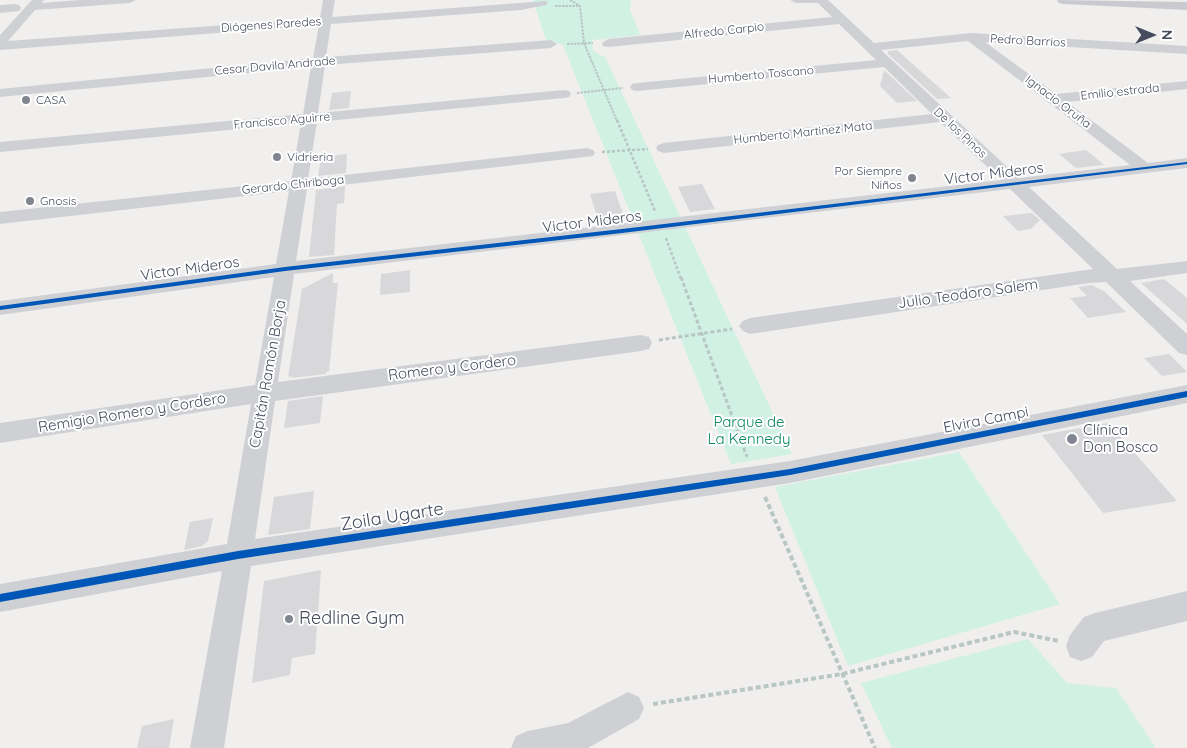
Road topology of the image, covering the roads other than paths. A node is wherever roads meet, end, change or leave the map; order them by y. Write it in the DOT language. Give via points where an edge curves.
graph roads {
  1 [pos="130,0"];
  2 [pos="796,0"];
  3 [pos="821,0"];
  4 [pos="1064,0"];
  5 [pos="1142,0"];
  6 [pos="1187,2"];
  7 [pos="542,3"];
  8 [pos="27,4"];
  9 [pos="1187,6"];
  10 [pos="0,9"];
  11 [pos="328,10"];
  12 [pos="840,20"];
  13 [pos="0,24"];
  14 [pos="971,37"];
  15 [pos="608,43"];
  16 [pos="0,44"];
  17 [pos="551,44"];
  18 [pos="870,47"];
  19 [pos="1187,50"];
  20 [pos="319,62"];
  21 [pos="886,63"];
  22 [pos="1187,85"];
  23 [pos="637,87"];
  24 [pos="0,93"];
  25 [pos="564,94"];
  26 [pos="1053,99"];
  27 [pos="942,117"];
  28 [pos="309,118"];
  29 [pos="922,119"];
  30 [pos="940,135"];
  31 [pos="0,147"];
  32 [pos="664,148"];
  33 [pos="976,148"];
  34 [pos="957,150"];
  35 [pos="587,153"];
  36 [pos="1187,163"];
  37 [pos="1145,168"];
  38 [pos="298,184"];
  39 [pos="1014,184"];
  40 [pos="0,218"];
  41 [pos="1187,267"];
  42 [pos="285,269"];
  43 [pos="1112,276"];
  44 [pos="0,308"];
  45 [pos="750,326"];
  46 [pos="641,343"];
  47 [pos="1187,347"];
  48 [pos="264,393"];
  49 [pos="1187,394"];
  50 [pos="0,433"];
  51 [pos="790,472"];
  52 [pos="238,555"];
  53 [pos="0,598"];
  54 [pos="1187,606"];
  55 [pos="1081,646"];
  56 [pos="628,708"];
  57 [pos="207,748"];
  58 [pos="528,748"];
  1 -- 8 [label="street"];
  2 -- 3 [label="street"];
  3 -- 12 [label="street, De los Pinos"];
  4 -- 9 [label="main road"];
  5 -- 6 [label="main road"];
  7 -- 11 [label="street, Diógenes Paredes"];
  8 -- 10 [label="street"];
  8 -- 13 [label="street"];
  8 -- 16 [label="street"];
  11 -- 16 [label="street, Diógenes Paredes"];
  11 -- 20 [label="street, Capitán Ramón Borja"];
  12 -- 15 [label="street, Alfredo Carpio"];
  12 -- 18 [label="street, De los Pinos"];
  14 -- 18 [label="street, Pedro Barrios"];
  14 -- 19 [label="street, Pedro Barrios"];
  14 -- 26 [label="street, Ignacio Oruña"];
  17 -- 20 [label="street, Cesar Davila Andrade"];
  18 -- 21 [label="street, De los Pinos"];
  20 -- 24 [label="street, Cesar Davila Andrade"];
  20 -- 28 [label="street, Capitán Ramón Borja"];
  21 -- 23 [label="street, Humberto Toscano"];
  21 -- 27 [label="street, De los Pinos"];
  22 -- 26 [label="street, Emilio estrada"];
  25 -- 28 [label="street, Francisco Aguirre"];
  26 -- 37 [label="street, Ignacio Oruña"];
  27 -- 29 [label="street, Humberto Martinez Mata"];
  27 -- 33 [label="street, De los Pinos"];
  28 -- 31 [label="street, Francisco Aguirre"];
  28 -- 38 [label="street, Capitán Ramón Borja"];
  29 -- 30 [label="street"];
  29 -- 32 [label="street, Humberto Martinez Mata"];
  33 -- 34 [label="street"];
  33 -- 39 [label="street, De los Pinos"];
  35 -- 38 [label="street, Gerardo Chiriboga"];
  36 -- 37 [label="street, Victor Mideros"];
  37 -- 39 [label="street, Victor Mideros"];
  38 -- 40 [label="street, Gerardo Chiriboga"];
  38 -- 42 [label="street, Capitán Ramón Borja"];
  39 -- 42 [label="street, Victor Mideros"];
  39 -- 43 [label="street, De los Pinos"];
  41 -- 43 [label="street, Julio Teodoro Salem"];
  42 -- 44 [label="street, Victor Mideros"];
  42 -- 48 [label="street, Capitán Ramón Borja"];
  43 -- 45 [label="street, Julio Teodoro Salem" via="1088,276"];
  43 -- 47 [label="street, De los Pinos"];
  46 -- 48 [label="street, Romero y Cordero"];
  48 -- 50 [label="street, Remigio Romero y Cordero"];
  48 -- 52 [label="street, Capitán Ramón Borja"];
  49 -- 51 [label="street, Elvira Campi"];
  51 -- 52 [label="street, Zoila Ugarte"];
  52 -- 53 [label="street, Zoila Ugarte"];
  52 -- 57 [label="street, Capitán Ramón Borja"];
  54 -- 55 [label="street" via="1095,628"];
  56 -- 58 [label="street" via="572,739"];
}
